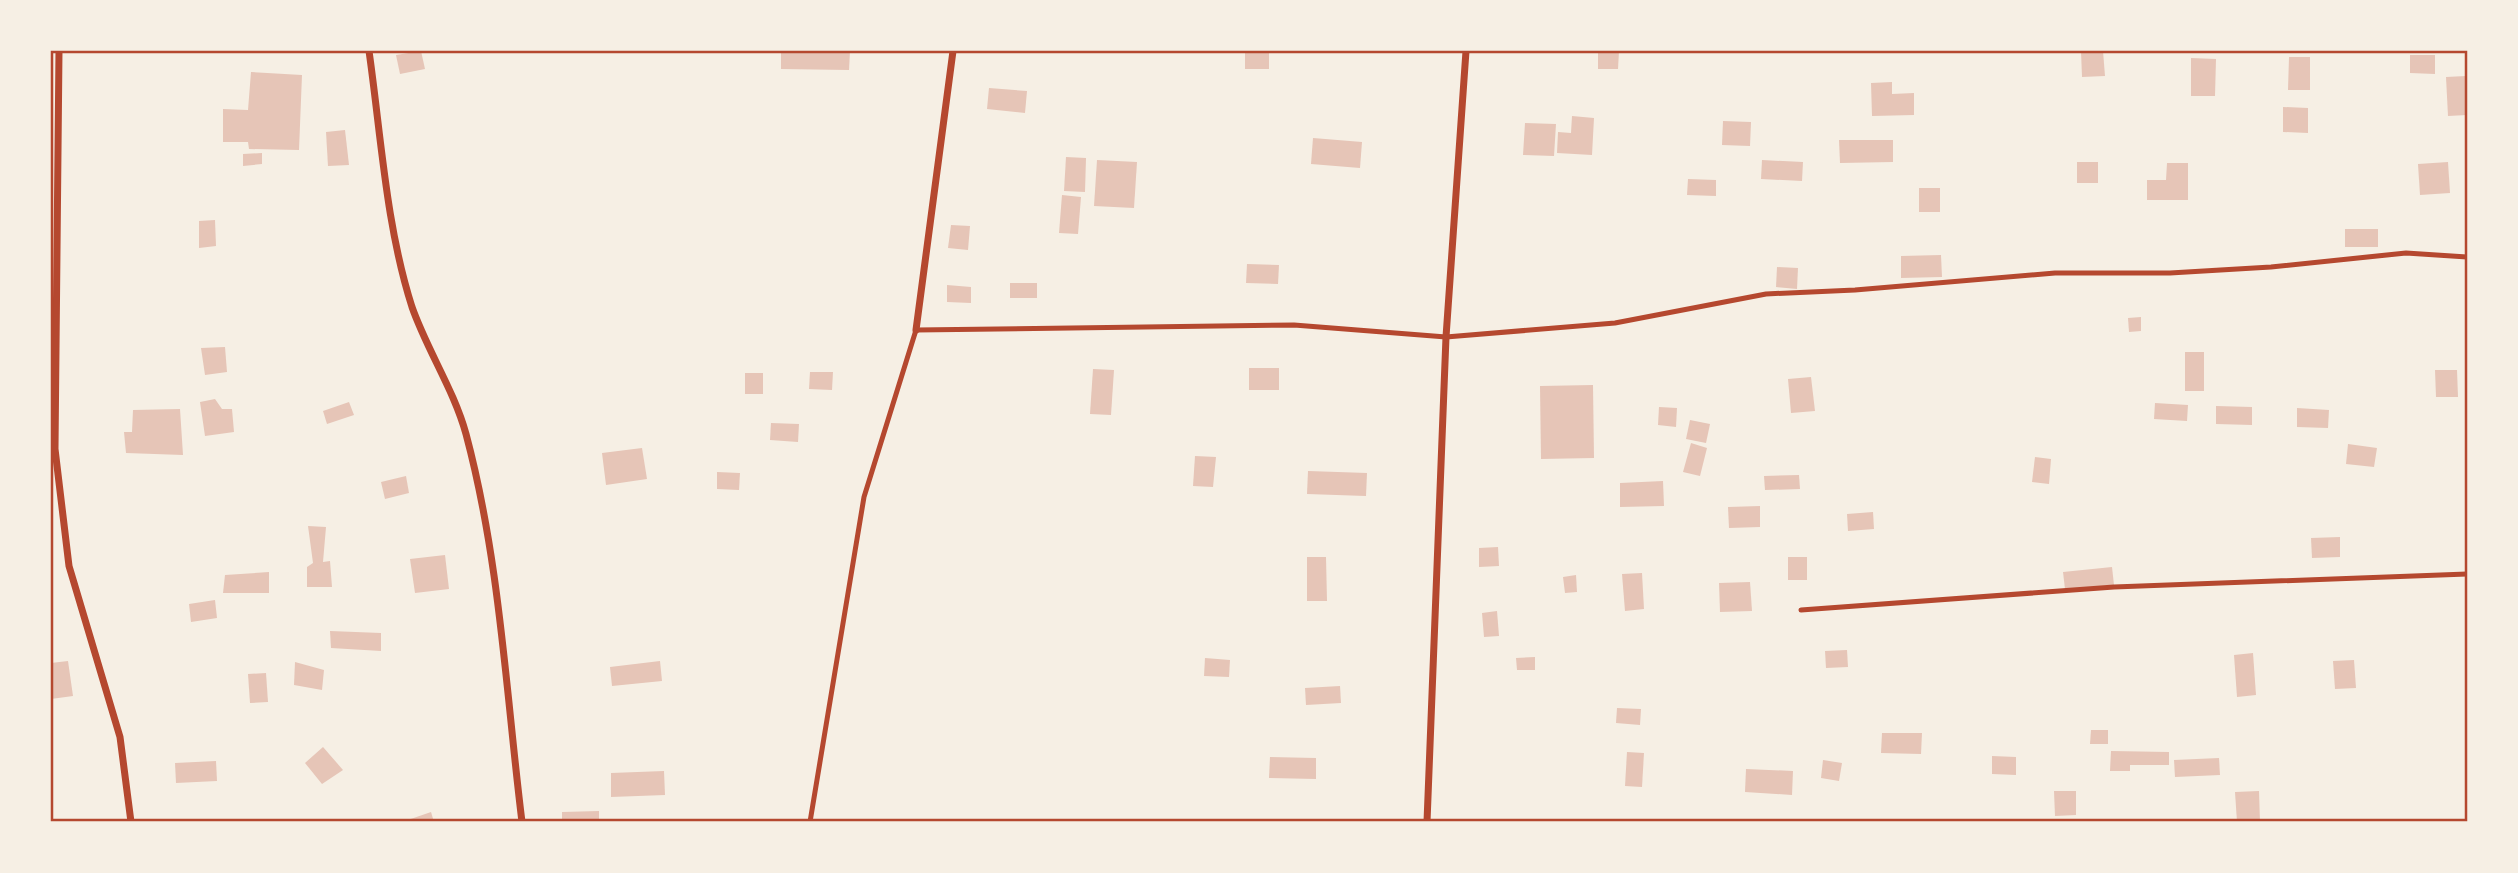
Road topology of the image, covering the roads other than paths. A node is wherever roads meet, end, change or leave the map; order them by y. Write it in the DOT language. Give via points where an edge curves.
graph roads {
  1 [pos="59,51"];
  2 [pos="369,51"];
  3 [pos="953,51"];
  4 [pos="1466,51"];
  5 [pos="2467,257"];
  6 [pos="916,330"];
  7 [pos="1446,337"];
  8 [pos="2467,574"];
  9 [pos="1801,610"];
  10 [pos="131,822"];
  11 [pos="522,822"];
  12 [pos="810,822"];
  13 [pos="1427,822"];
  1 -- 10 [label="street" via="55,449 59,492 69,566 120,737"];
  2 -- 11 [label="street" via="406,281 465,432 480,500 498,601"];
  3 -- 6 [label="street"];
  4 -- 7 [label="street"];
  5 -- 7 [label="lane" via="2406,253 2271,267 2055,273 1766,294 1615,323"];
  6 -- 7 [label="lane" via="1294,325"];
  6 -- 12 [label="lane" via="864,497"];
  7 -- 13 [label="street"];
  8 -- 9 [label="lane" via="2114,587"];
}
